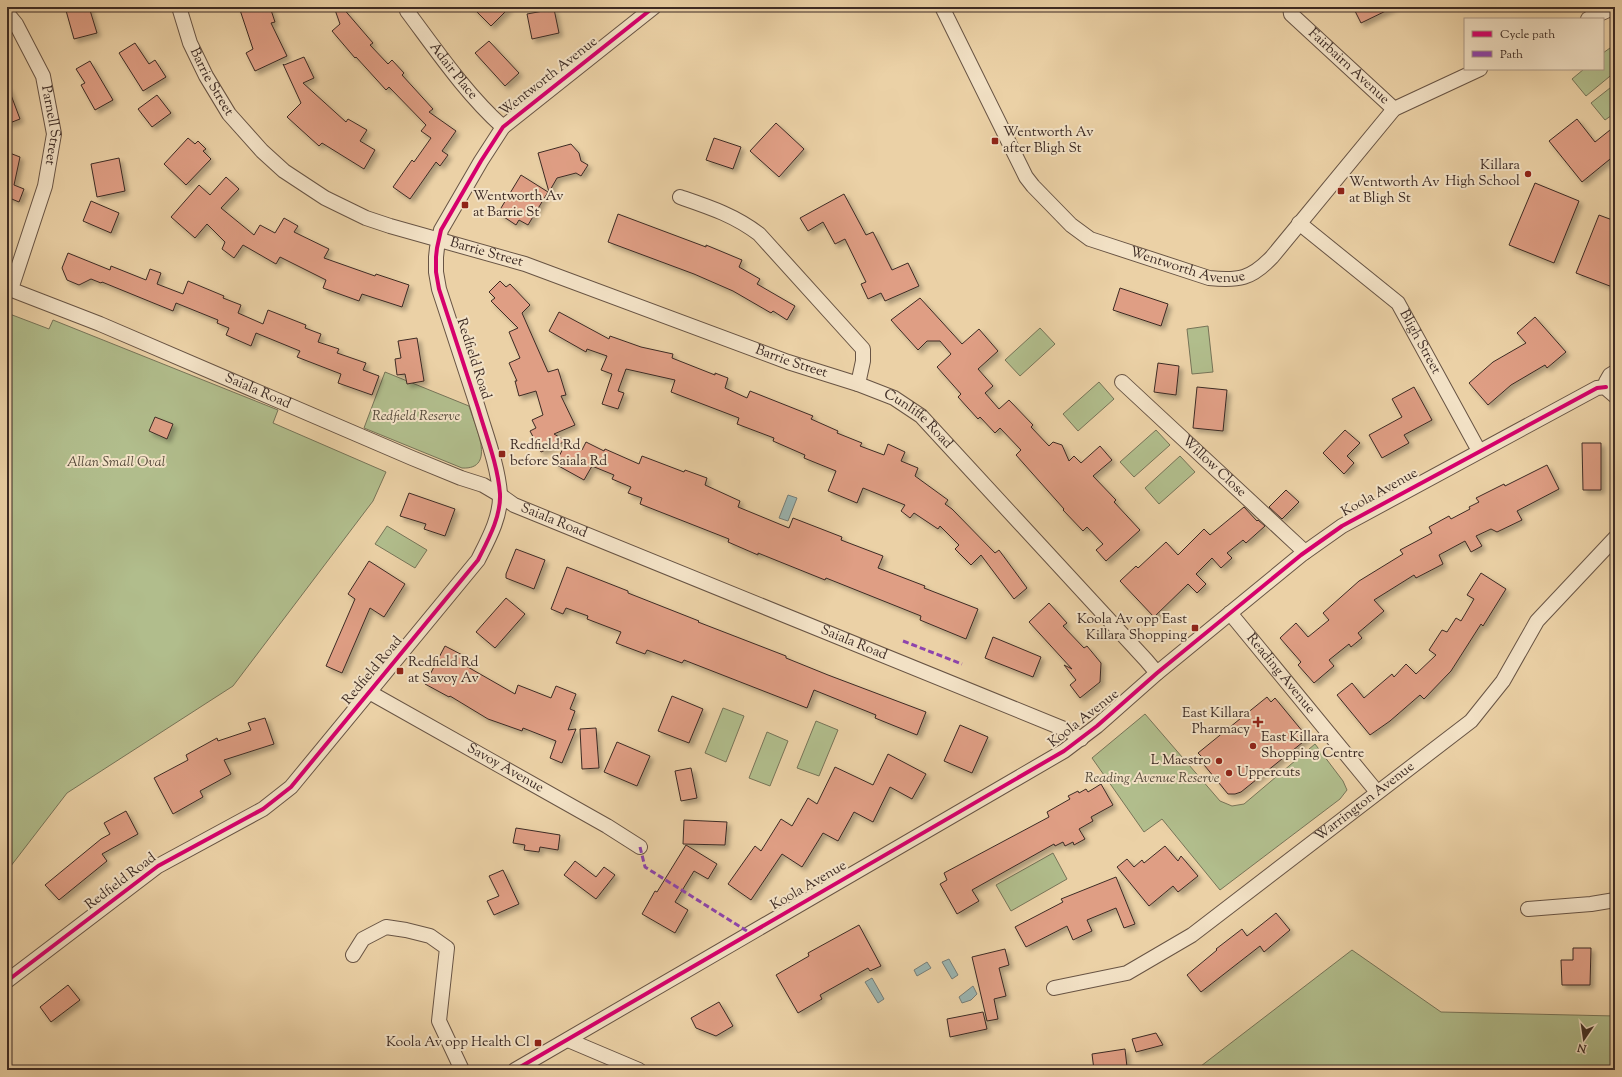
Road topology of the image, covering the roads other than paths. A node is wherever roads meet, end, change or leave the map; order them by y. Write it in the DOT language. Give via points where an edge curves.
graph roads {
  1 [pos="179,7"];
  2 [pos="654,7"];
  3 [pos="942,7"];
  4 [pos="1290,7"];
  5 [pos="1614,7"];
  6 [pos="407,11"];
  7 [pos="7,13"];
  8 [pos="1590,18"];
  9 [pos="1478,70"];
  10 [pos="1394,109"];
  11 [pos="503,127"];
  12 [pos="680,197"];
  13 [pos="1299,223"];
  14 [pos="438,240"];
  15 [pos="9,289"];
  16 [pos="1615,372"];
  17 [pos="1122,382"];
  18 [pos="858,384"];
  19 [pos="1611,391"];
  20 [pos="1479,451"];
  21 [pos="500,495"];
  22 [pos="1615,538"];
  23 [pos="1305,552"];
  24 [pos="1230,613"];
  25 [pos="1157,674"];
  26 [pos="369,692"];
  27 [pos="1081,739"];
  28 [pos="1377,792"];
  29 [pos="640,847"];
  30 [pos="1615,900"];
  31 [pos="1528,908"];
  32 [pos="353,955"];
  33 [pos="7,981"];
  34 [pos="1054,988"];
  35 [pos="568,1040"];
  36 [pos="462,1070"];
  37 [pos="515,1070"];
  38 [pos="639,1070"];
  1 -- 14 [label="street, Barrie Street" via="190,43 206,76 229,114 262,152 304,185 347,209 390,226"];
  2 -- 11 [label="street, Wentworth Avenue"];
  3 -- 13 [label="street, Wentworth Avenue" via="1026,177 1070,225 1090,239 1209,278 1226,280 1244,278 1260,270"];
  4 -- 10 [label="street, Fairbairn Avenue" via="1291,14"];
  5 -- 8 [label="street"];
  6 -- 11 [label="street, Adair Place" via="490,116"];
  7 -- 15 [label="street, Parnell Street" via="16,24 43,76 54,134 45,186"];
  9 -- 10 [label="street, Wentworth Avenue"];
  10 -- 13 [label="street, Wentworth Avenue"];
  11 -- 14 [label="street, Wentworth Avenue" via="441,230"];
  12 -- 18 [label="street" via="725,213 759,234 863,349"];
  13 -- 20 [label="street, Bligh Street" via="1398,303"];
  14 -- 18 [label="street, Barrie Street" via="525,264 788,362"];
  14 -- 21 [label="street, Redfield Road" via="436,272 439,289 486,433"];
  15 -- 21 [label="street, Saiala Road" via="100,324 461,478 483,484"];
  16 -- 19 [label="street" via="1607,378"];
  17 -- 23 [label="street, Willow Close"];
  18 -- 25 [label="street, Cunliffe Road" via="894,398 921,416"];
  19 -- 20 [label="street, Koola Avenue" via="1597,388"];
  20 -- 23 [label="street, Koola Avenue" via="1342,526"];
  21 -- 26 [label="street, Redfield Road" via="498,515 478,560"];
  21 -- 27 [label="street, Saiala Road" via="514,505 1069,731"];
  22 -- 28 [label="street, Warrington Avenue" via="1537,621 1503,681 1471,721"];
  23 -- 24 [label="street, Koola Avenue"];
  24 -- 25 [label="street, Koola Avenue"];
  24 -- 28 [label="street, Reading Avenue"];
  25 -- 27 [label="street, Koola Avenue"];
  26 -- 29 [label="street, Savoy Avenue"];
  26 -- 33 [label="street, Redfield Road" via="291,787 263,809 158,866"];
  27 -- 35 [label="street, Koola Avenue" via="1064,752"];
  28 -- 34 [label="street, Warrington Avenue" via="1192,935 1127,973"];
  30 -- 31 [label="street"];
  32 -- 36 [label="street" via="363,939 386,927 430,936 447,948 439,1021"];
  35 -- 37 [label="street, Koola Avenue"];
  35 -- 38 [label="street"];
}
